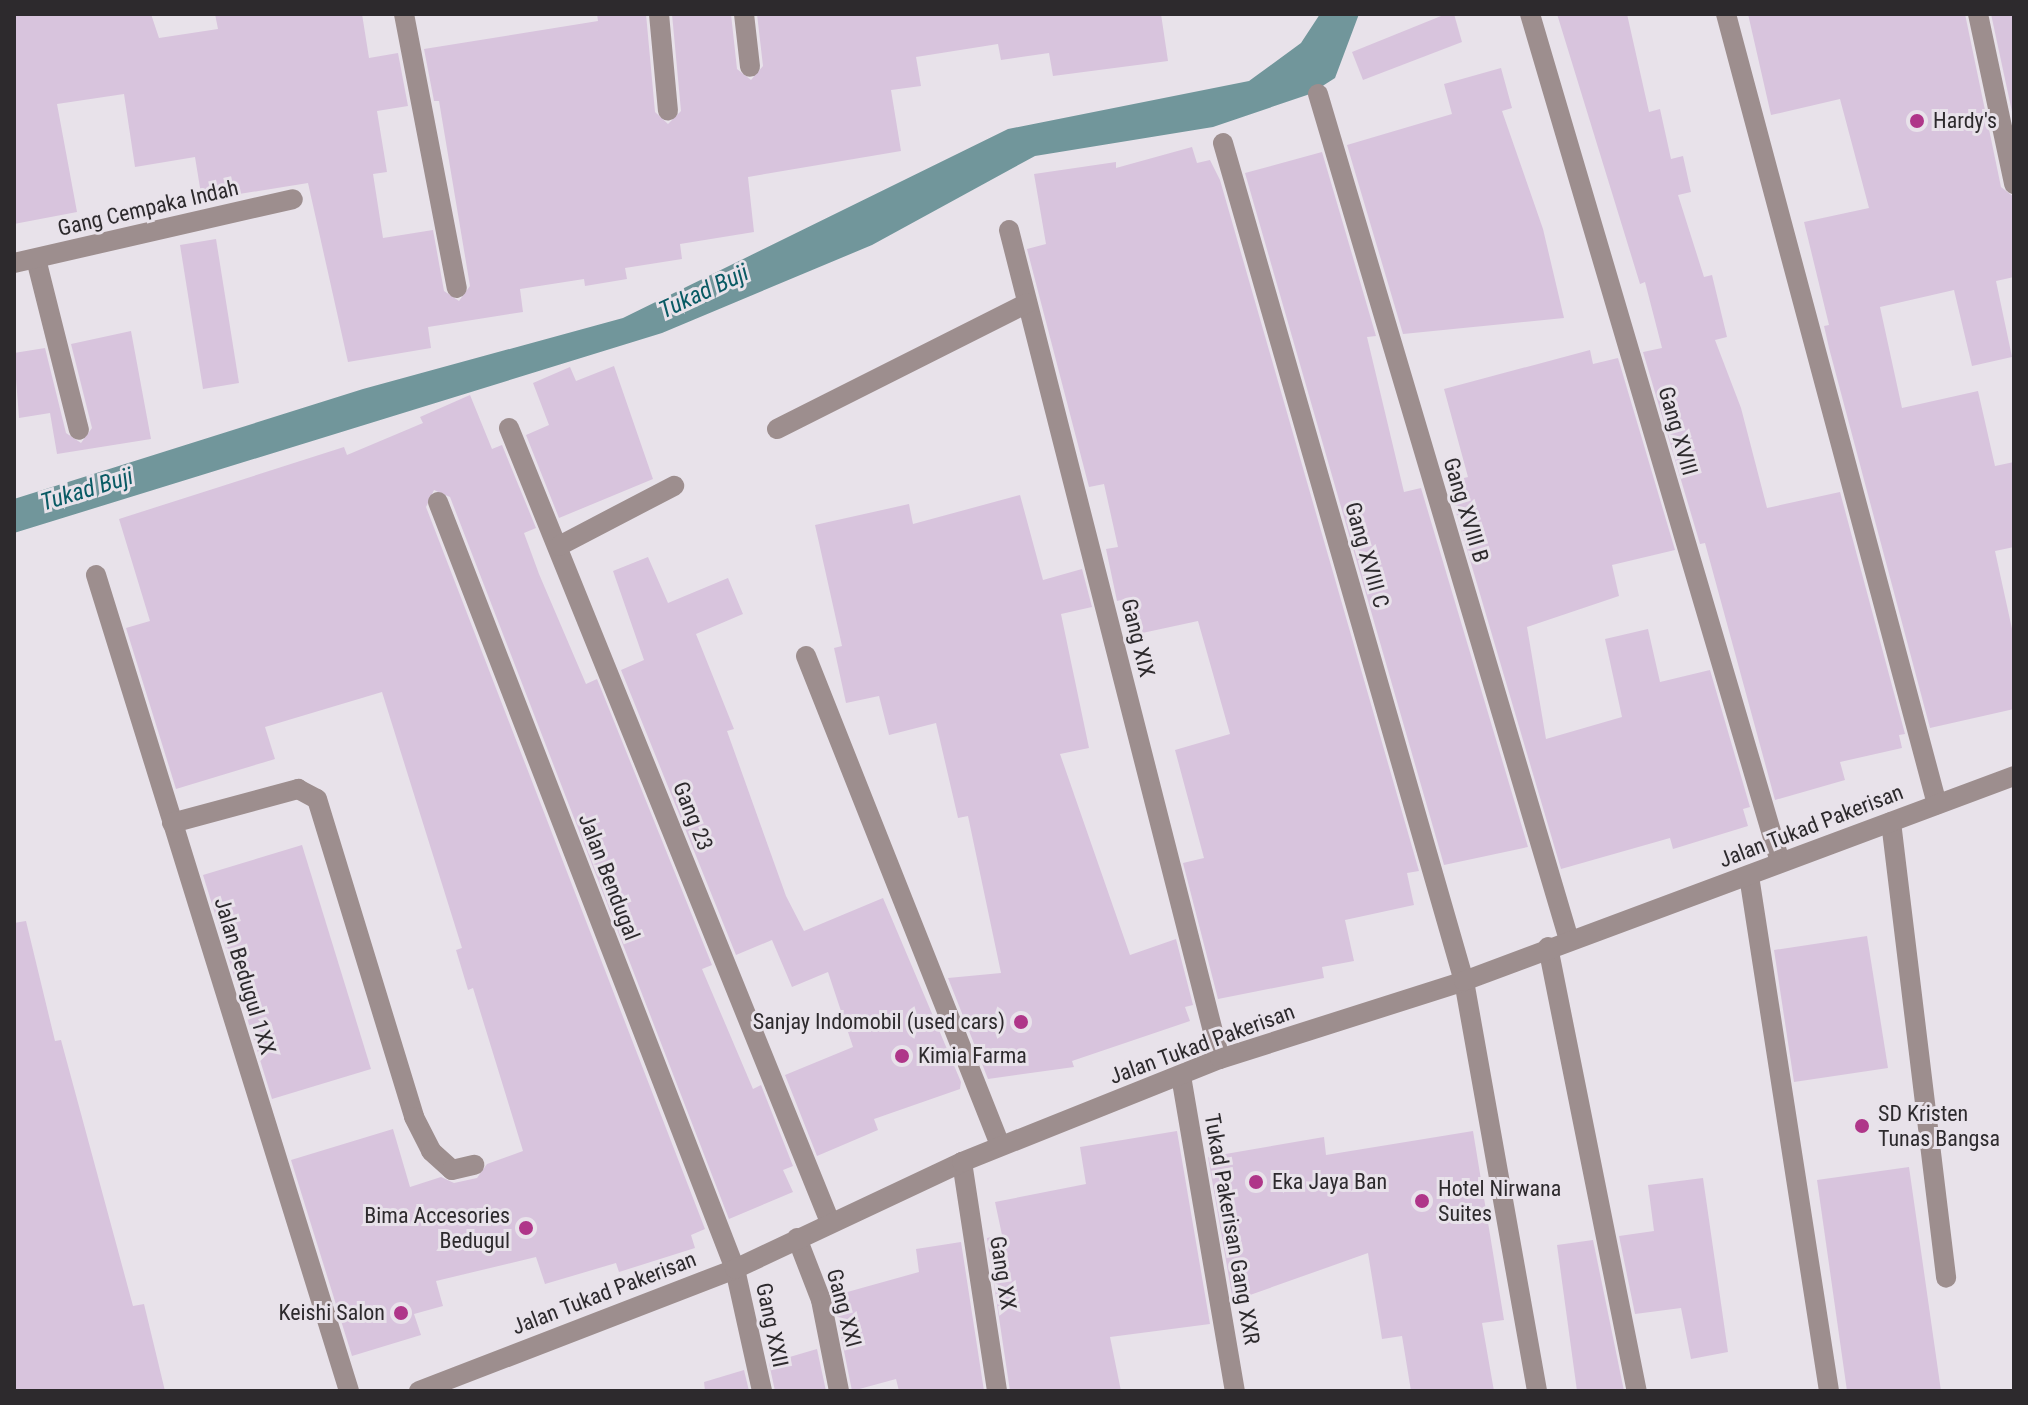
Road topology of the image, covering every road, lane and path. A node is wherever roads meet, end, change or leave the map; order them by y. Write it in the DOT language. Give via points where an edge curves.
graph roads {
  1 [pos="404,14"];
  2 [pos="659,14"];
  3 [pos="744,14"];
  4 [pos="1530,14"];
  5 [pos="1726,14"];
  6 [pos="1978,14"];
  7 [pos="750,67"];
  8 [pos="1318,94"];
  9 [pos="668,111"];
  10 [pos="1223,143"];
  11 [pos="2014,184"];
  12 [pos="293,199"];
  13 [pos="1009,230"];
  14 [pos="36,259"];
  15 [pos="14,263"];
  16 [pos="457,288"];
  17 [pos="1027,303"];
  18 [pos="509,428"];
  19 [pos="777,429"];
  20 [pos="79,430"];
  21 [pos="674,486"];
  22 [pos="438,502"];
  23 [pos="559,546"];
  24 [pos="96,575"];
  25 [pos="806,656"];
  26 [pos="2014,776"];
  27 [pos="1937,804"];
  28 [pos="1891,822"];
  29 [pos="172,823"];
  30 [pos="1780,862"];
  31 [pos="1749,876"];
  32 [pos="1569,940"];
  33 [pos="1548,947"];
  34 [pos="1464,981"];
  35 [pos="1220,1059"];
  36 [pos="1181,1076"];
  37 [pos="1000,1145"];
  38 [pos="962,1162"];
  39 [pos="474,1165"];
  40 [pos="830,1222"];
  41 [pos="797,1238"];
  42 [pos="735,1269"];
  43 [pos="1946,1278"];
  44 [pos="429,1389"];
  45 [pos="349,1391"];
  46 [pos="762,1391"];
  47 [pos="839,1391"];
  48 [pos="997,1391"];
  49 [pos="1235,1391"];
  50 [pos="1537,1391"];
  51 [pos="1637,1391"];
  52 [pos="1829,1391"];
  1 -- 16 [label="street"];
  2 -- 9 [label="street"];
  3 -- 7 [label="street"];
  4 -- 30 [label="street, Gang XVIII"];
  5 -- 27 [label="street"];
  6 -- 11 [label="street"];
  8 -- 32 [label="street, Gang XVIII B"];
  10 -- 34 [label="street, Gang XVIII C"];
  12 -- 14 [label="street, Gang Cempaka Indah"];
  13 -- 17 [label="street, Gang XIX"];
  14 -- 15 [label="street, Gang Cempaka Indah"];
  14 -- 20 [label="street"];
  17 -- 19 [label="street"];
  17 -- 35 [label="street, Gang XIX"];
  18 -- 23 [label="street, Gang 23"];
  21 -- 23 [label="street"];
  22 -- 42 [label="street, Jalan Bendugal"];
  23 -- 40 [label="street, Gang 23"];
  24 -- 29 [label="street, Jalan Bedugul 1XX"];
  25 -- 37 [label="street"];
  26 -- 27 [label="street, Jalan Tukad Pakerisan"];
  27 -- 28 [label="street, Jalan Tukad Pakerisan"];
  28 -- 30 [label="street, Jalan Tukad Pakerisan"];
  28 -- 43 [label="street"];
  29 -- 39 [label="street" via="298,789 317,799 414,1117 431,1151 452,1170"];
  29 -- 45 [label="street, Jalan Bedugul 1XX"];
  30 -- 31 [label="street, Jalan Tukad Pakerisan"];
  31 -- 32 [label="street, Jalan Tukad Pakerisan"];
  31 -- 52 [label="street"];
  32 -- 33 [label="street, Jalan Tukad Pakerisan"];
  33 -- 34 [label="street, Jalan Tukad Pakerisan"];
  33 -- 51 [label="street"];
  34 -- 35 [label="street, Jalan Tukad Pakerisan"];
  34 -- 50 [label="street, Gang XVIII C"];
  35 -- 36 [label="street, Jalan Tukad Pakerisan"];
  36 -- 37 [label="street, Jalan Tukad Pakerisan"];
  36 -- 49 [label="street, Tukad Pakerisan Gang XXR"];
  37 -- 38 [label="street, Jalan Tukad Pakerisan"];
  38 -- 40 [label="street, Jalan Tukad Pakerisan"];
  38 -- 48 [label="street, Gang XX"];
  40 -- 41 [label="street, Jalan Tukad Pakerisan"];
  41 -- 42 [label="street, Jalan Tukad Pakerisan"];
  41 -- 47 [label="street, Gang XXI" via="821,1300"];
  42 -- 44 [label="street, Jalan Tukad Pakerisan"];
  42 -- 46 [label="street, Gang XXII"];
}
